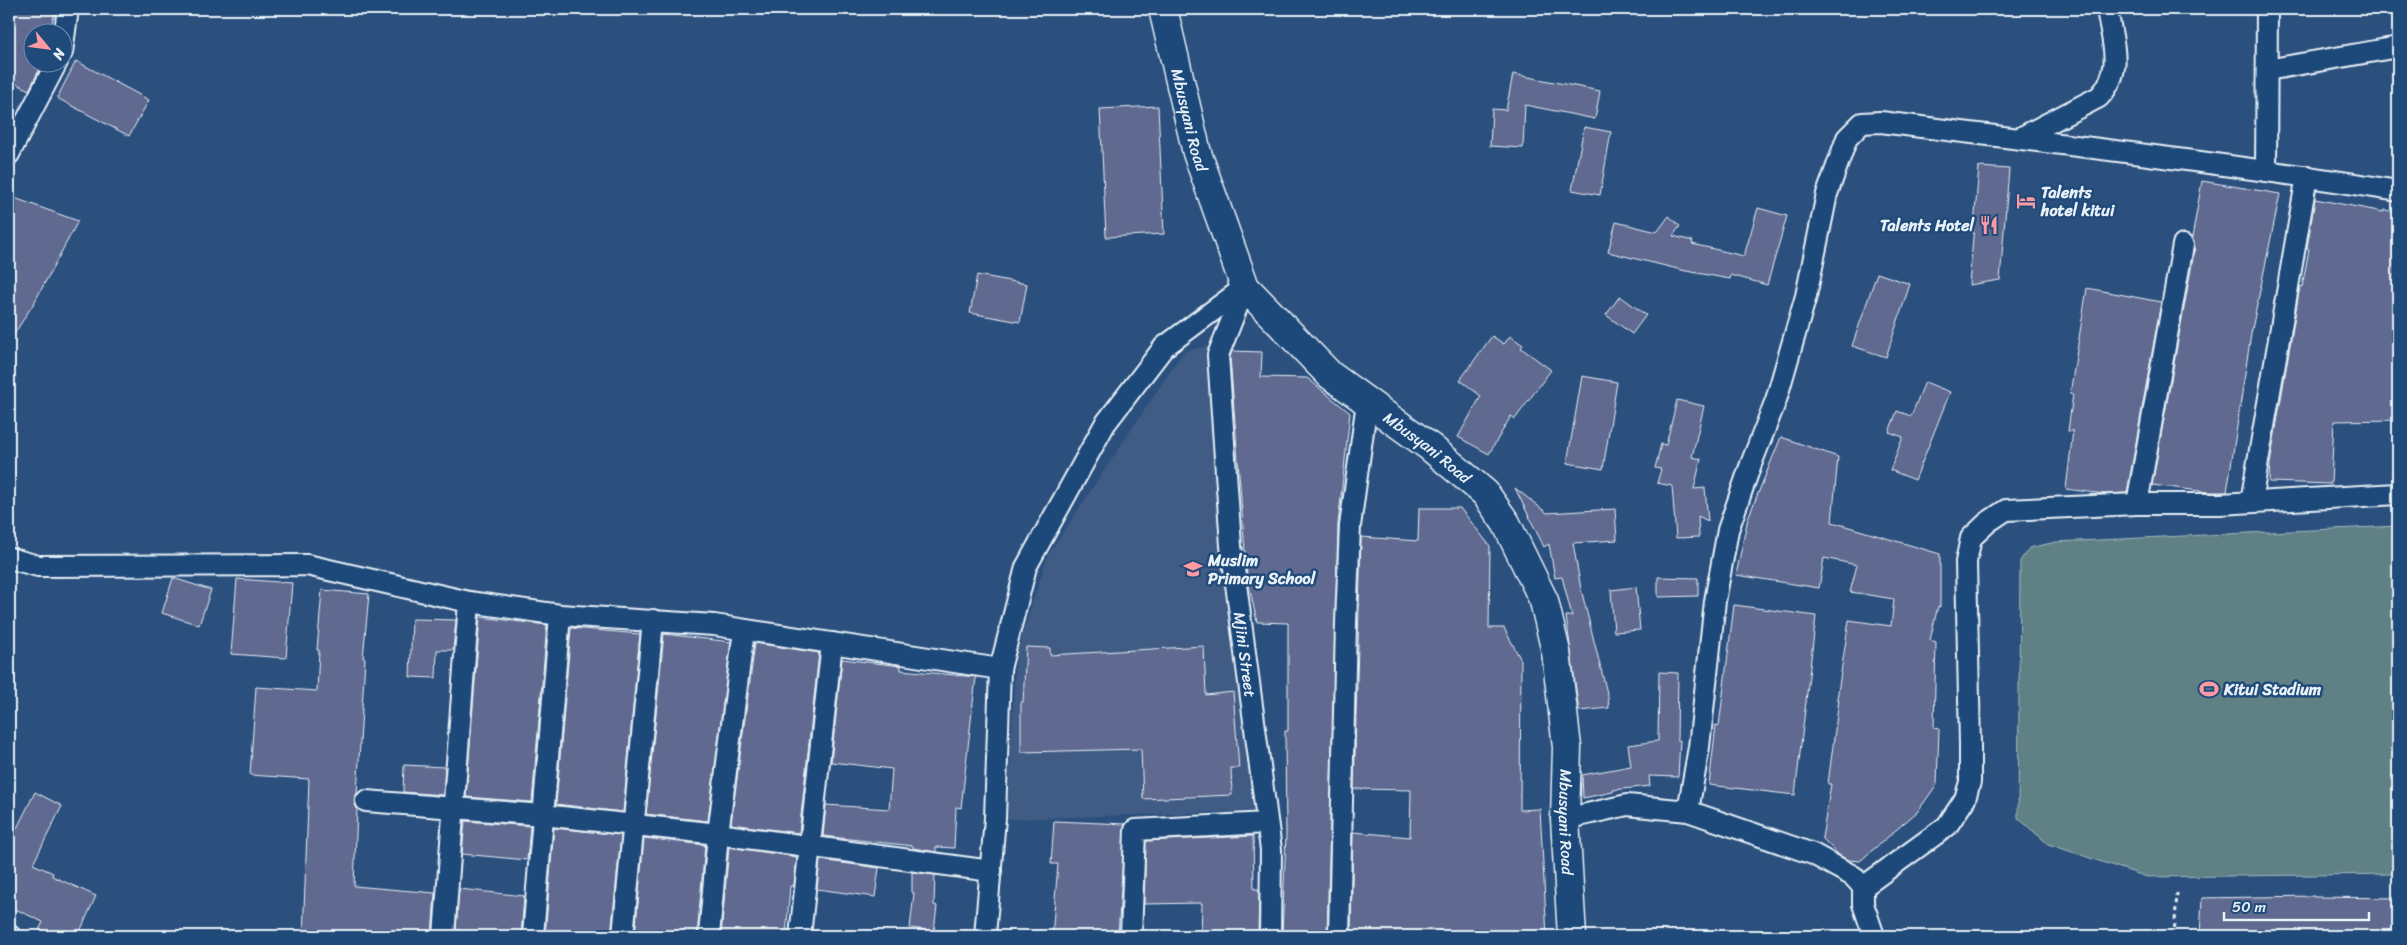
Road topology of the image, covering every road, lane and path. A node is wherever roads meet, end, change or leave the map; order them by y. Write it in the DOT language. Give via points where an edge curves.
graph roads {
  1 [pos="68,9"];
  2 [pos="1163,9"];
  3 [pos="2107,9"];
  4 [pos="2267,9"];
  5 [pos="66,22"];
  6 [pos="2398,47"];
  7 [pos="2267,70"];
  8 [pos="52,72"];
  9 [pos="2020,138"];
  10 [pos="9,154"];
  11 [pos="2266,171"];
  12 [pos="2307,176"];
  13 [pos="2398,191"];
  14 [pos="2183,245"];
  15 [pos="1245,287"];
  16 [pos="1368,402"];
  17 [pos="2398,494"];
  18 [pos="2251,502"];
  19 [pos="2137,504"];
  20 [pos="9,558"];
  21 [pos="469,602"];
  22 [pos="560,615"];
  23 [pos="653,620"];
  24 [pos="744,630"];
  25 [pos="832,643"];
  26 [pos="1000,669"];
  27 [pos="366,801"];
  28 [pos="453,807"];
  29 [pos="1688,811"];
  30 [pos="543,815"];
  31 [pos="1565,819"];
  32 [pos="1267,823"];
  33 [pos="634,826"];
  34 [pos="718,834"];
  35 [pos="810,845"];
  36 [pos="991,871"];
  37 [pos="1863,887"];
  38 [pos="2177,893"];
  39 [pos="444,936"];
  40 [pos="533,936"];
  41 [pos="624,936"];
  42 [pos="709,936"];
  43 [pos="800,936"];
  44 [pos="985,936"];
  45 [pos="1131,936"];
  46 [pos="1270,936"];
  47 [pos="1339,936"];
  48 [pos="1572,936"];
  49 [pos="1874,936"];
  50 [pos="2174,936"];
  1 -- 5 [label="street"];
  2 -- 15 [label="street, Mbusyani Road" via="1197,153"];
  3 -- 9 [label="street" via="2116,63 2107,90"];
  4 -- 7 [label="street"];
  6 -- 7 [label="street"];
  7 -- 11 [label="street"];
  8 -- 10 [label="street"];
  9 -- 11 [label="street"];
  9 -- 29 [label="street" via="1880,122 1862,122 1847,138 1827,194 1806,296 1776,400 1728,530 1715,601 1699,747"];
  11 -- 12 [label="street"];
  12 -- 13 [label="street"];
  12 -- 18 [label="street"];
  14 -- 19 [label="street"];
  15 -- 16 [label="street, Mbusyani Road" via="1330,375"];
  15 -- 26 [label="street" via="1164,346 1105,424 1026,567"];
  15 -- 32 [label="street, Mjini Street" via="1218,355 1231,546"];
  16 -- 31 [label="street, Mbusyani Road" via="1430,447 1485,493 1519,547 1544,601 1556,652 1567,747"];
  16 -- 47 [label="street" via="1350,526"];
  17 -- 18 [label="street"];
  18 -- 19 [label="street"];
  19 -- 37 [label="street" via="2006,510 1971,538 1966,562 1970,782 1965,799 1948,826"];
  20 -- 21 [label="street" via="38,566 307,565"];
  21 -- 22 [label="street"];
  21 -- 28 [label="street"];
  22 -- 23 [label="street"];
  22 -- 30 [label="street"];
  23 -- 24 [label="street"];
  23 -- 33 [label="street"];
  24 -- 25 [label="street"];
  24 -- 34 [label="street"];
  25 -- 26 [label="street"];
  25 -- 35 [label="street"];
  26 -- 36 [label="street"];
  27 -- 28 [label="street"];
  28 -- 30 [label="street"];
  28 -- 39 [label="street"];
  29 -- 31 [label="street" via="1626,805"];
  29 -- 37 [label="street" via="1813,854 1853,876"];
  30 -- 33 [label="street"];
  30 -- 40 [label="street"];
  31 -- 48 [label="street, Mbusyani Road"];
  32 -- 45 [label="street" via="1135,830"];
  32 -- 46 [label="street, Mjini Street"];
  33 -- 34 [label="street"];
  33 -- 41 [label="street"];
  34 -- 35 [label="street"];
  34 -- 42 [label="street"];
  35 -- 36 [label="street"];
  35 -- 43 [label="street"];
  36 -- 44 [label="street"];
  37 -- 49 [label="street" via="1863,904"];
  38 -- 50 [label="path"];
}
